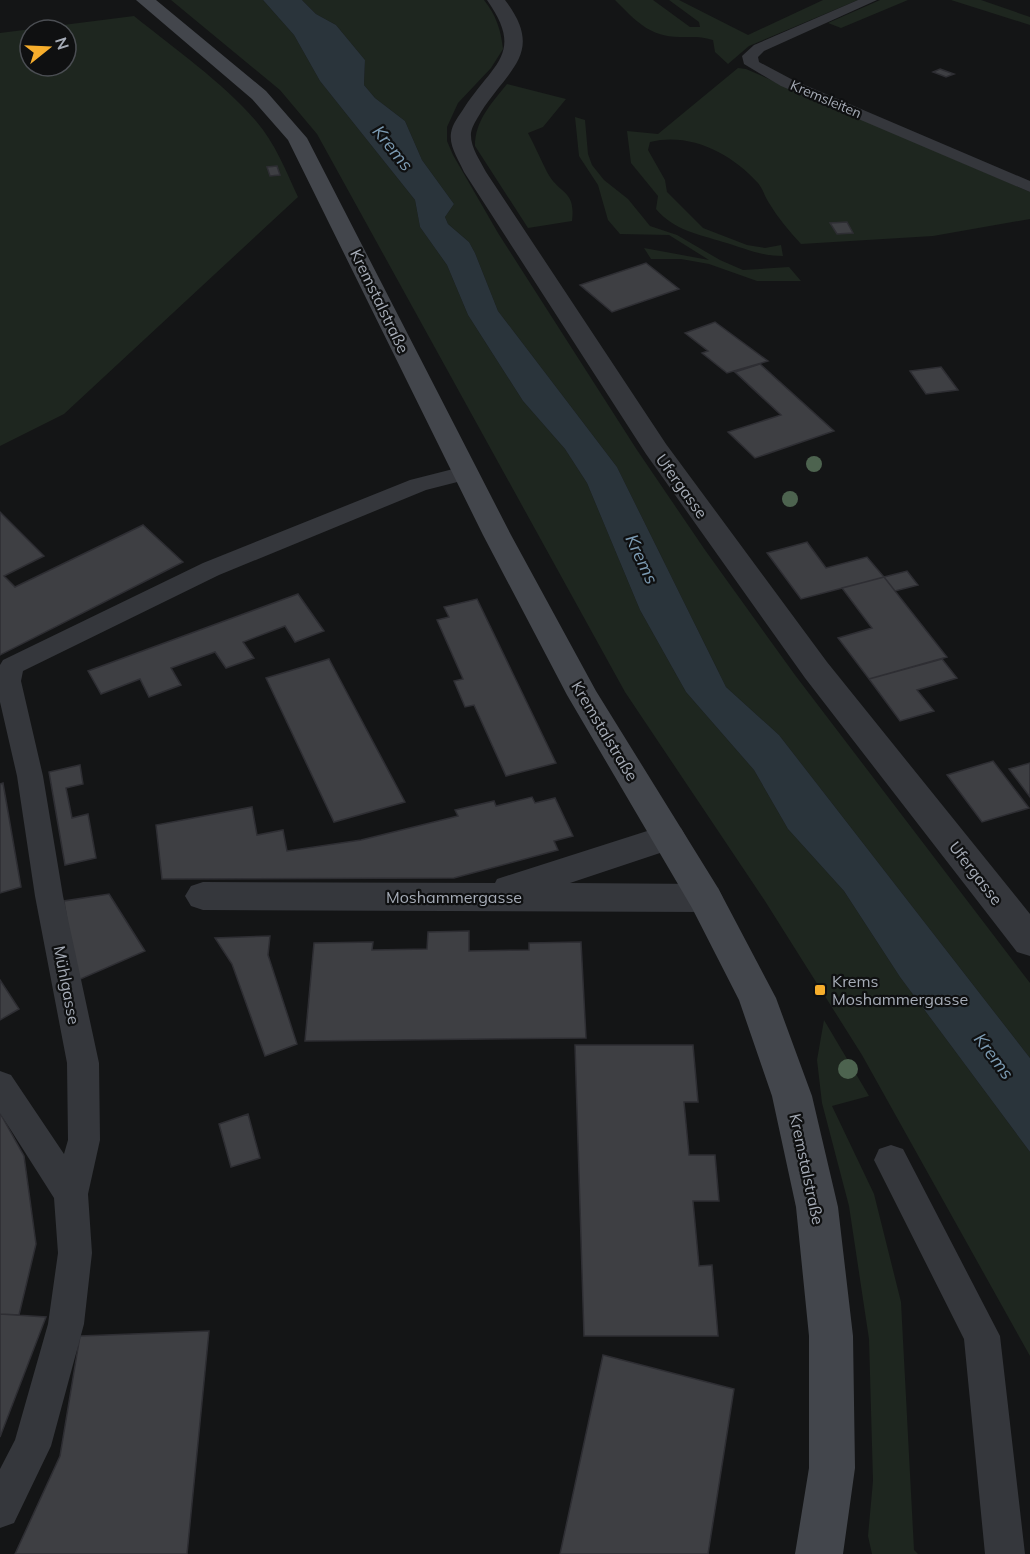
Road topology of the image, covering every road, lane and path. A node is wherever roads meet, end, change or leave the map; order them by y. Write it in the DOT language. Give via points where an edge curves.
graph roads {
  1 [pos="145,0"];
  2 [pos="496,0"];
  3 [pos="870,0"];
  4 [pos="1030,187"];
  5 [pos="465,473"];
  6 [pos="669,837"];
  7 [pos="203,896"];
  8 [pos="482,898"];
  9 [pos="705,898"];
  10 [pos="1030,941"];
  11 [pos="0,1085"];
  12 [pos="891,1160"];
  13 [pos="71,1194"];
  14 [pos="0,1509"];
  15 [pos="819,1554"];
  16 [pos="1005,1554"];
  1 -- 5 [label="main road, Kremstalstraße" via="259,95 297,138"];
  2 -- 10 [label="street, Ufergasse" via="513,27 516,49 461,131 462,147 475,172 655,448 816,670"];
  3 -- 4 [label="lane, Kremsleiten" via="759,48 750,56 752,64 780,80"];
  5 -- 6 [label="main road, Kremstalstraße" via="583,694"];
  5 -- 13 [label="lane, Mühlgasse" via="418,485 211,569 12,666 8,681 30,776 49,896 83,1063 84,1140"];
  6 -- 8 [label="street"];
  6 -- 9 [label="main road, Kremstalstraße"];
  7 -- 8 [label="street, Moshammergasse"];
  8 -- 9 [label="street, Moshammergasse"];
  9 -- 15 [label="main road, Kremstalstraße" via="757,998 792,1096 817,1207 831,1336 832,1456"];
  11 -- 13 [label="lane, Mühlgasse"];
  12 -- 16 [label="lane" via="982,1336"];
  13 -- 14 [label="lane, Mühlgasse" via="75,1253 66,1324 32,1446"];
}
